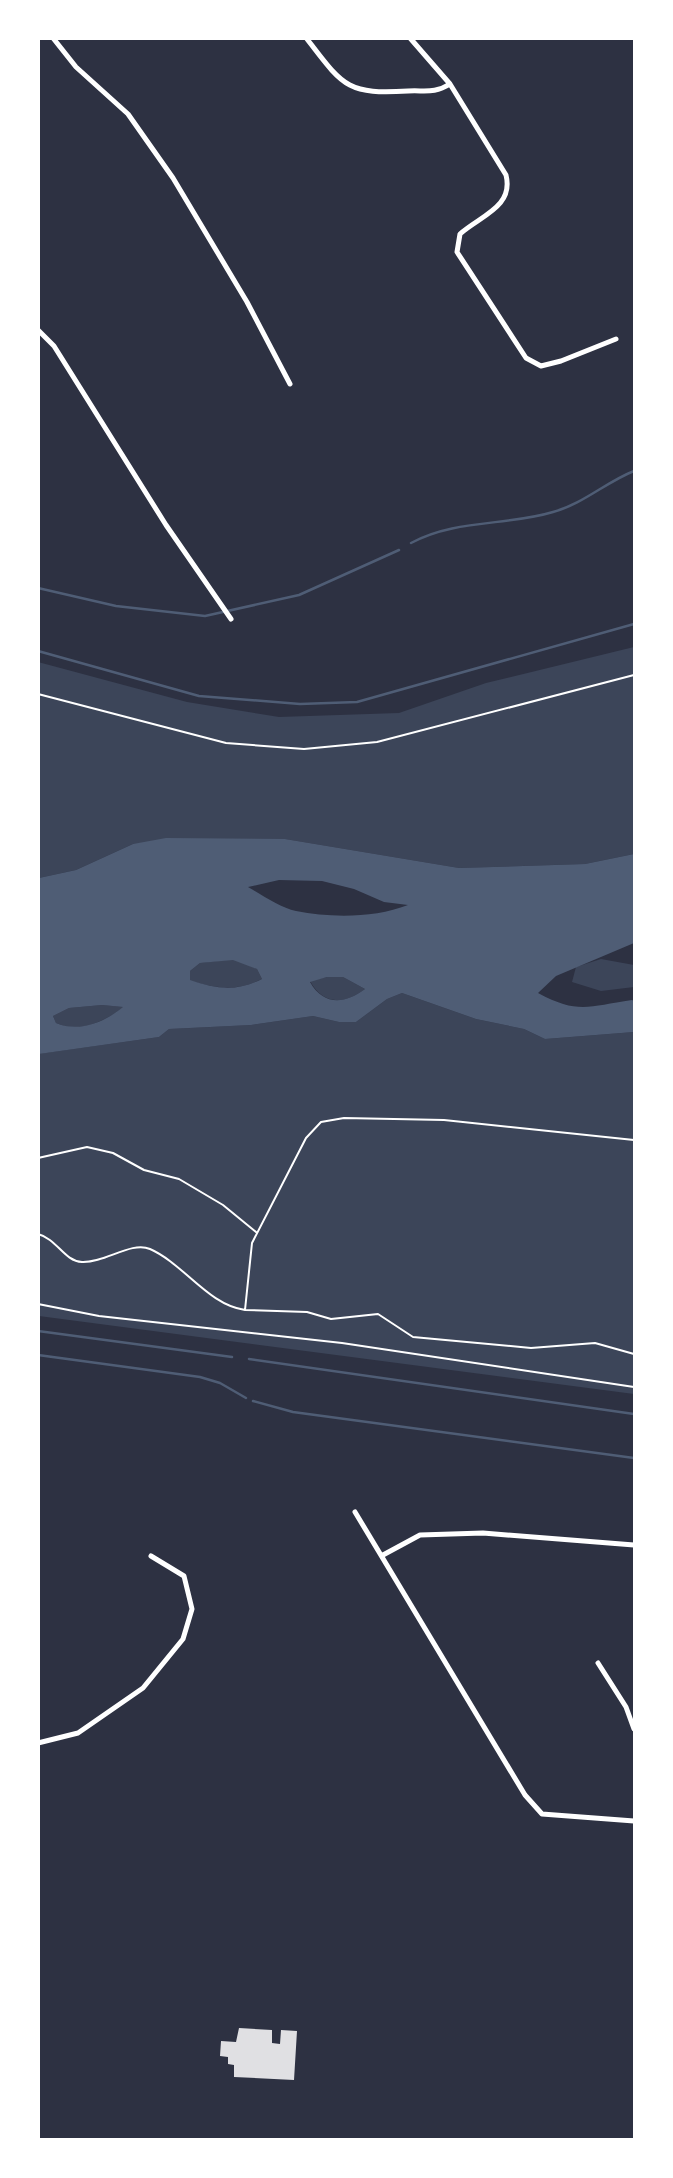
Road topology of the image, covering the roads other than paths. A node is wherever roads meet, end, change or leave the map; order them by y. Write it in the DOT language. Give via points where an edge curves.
graph roads {
  1 [pos="53,38"];
  2 [pos="410,38"];
  3 [pos="307,39"];
  4 [pos="450,84"];
  5 [pos="38,330"];
  6 [pos="616,339"];
  7 [pos="290,384"];
  8 [pos="229,618"];
  9 [pos="355,1511"];
  10 [pos="635,1545"];
  11 [pos="383,1555"];
  12 [pos="151,1556"];
  13 [pos="598,1663"];
  14 [pos="635,1729"];
  15 [pos="38,1743"];
  16 [pos="635,1821"];
  1 -- 7 [label="street" via="76,67 128,114 173,178"];
  2 -- 4 [label="street"];
  3 -- 4 [label="street" via="330,71 359,90 432,93"];
  4 -- 6 [label="street" via="508,183 498,207 460,234 457,252 466,270 526,358 541,366"];
  5 -- 8 [label="street" via="54,346"];
  9 -- 11 [label="street"];
  10 -- 11 [label="street" via="483,1533 420,1535"];
  11 -- 16 [label="street" via="525,1795 542,1814"];
  12 -- 15 [label="street" via="184,1576 192,1609 183,1639 143,1688 78,1733"];
  13 -- 14 [label="street"];
}
